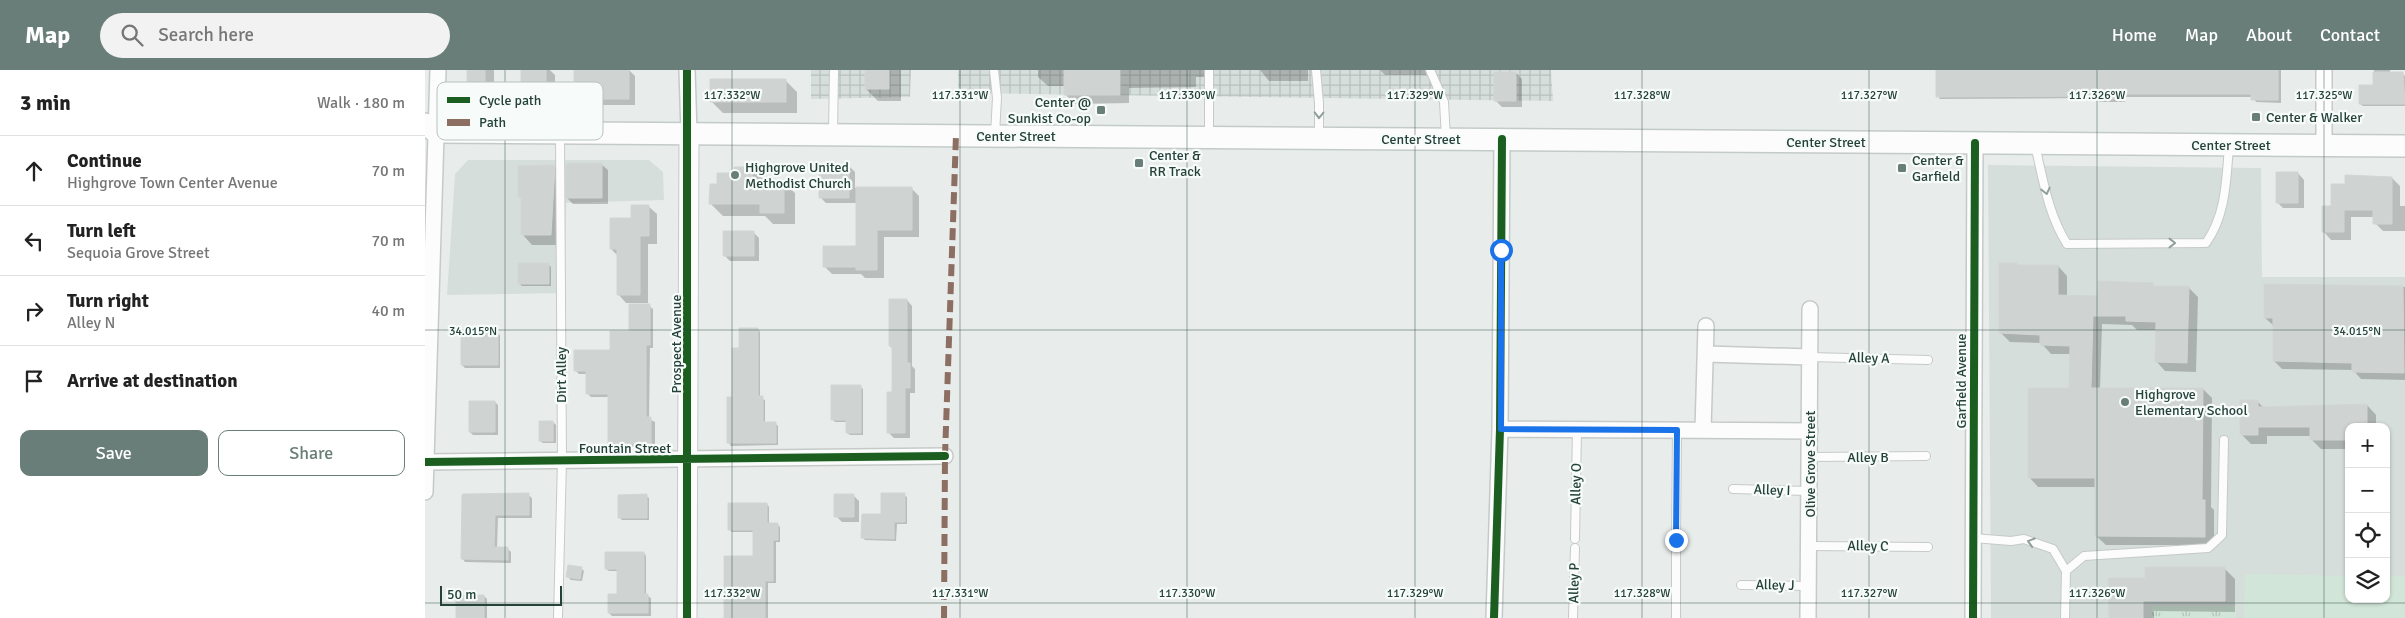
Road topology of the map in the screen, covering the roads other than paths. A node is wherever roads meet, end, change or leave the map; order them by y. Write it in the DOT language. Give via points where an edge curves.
graph roads {
  1 [pos="438,70"];
  2 [pos="687,70"];
  3 [pos="833,70"];
  4 [pos="994,70"];
  5 [pos="1209,70"];
  6 [pos="1316,70"];
  7 [pos="1430,70"];
  8 [pos="2324,70"];
  9 [pos="429,132"];
  10 [pos="603,133"];
  11 [pos="689,133"];
  12 [pos="833,134"];
  13 [pos="995,136"];
  14 [pos="1209,137"];
  15 [pos="1319,138"];
  16 [pos="1446,139"];
  17 [pos="560,140"];
  18 [pos="1502,140"];
  19 [pos="1975,143"];
  20 [pos="2035,144"];
  21 [pos="2229,145"];
  22 [pos="2324,145"];
  23 [pos="2405,146"];
  24 [pos="1810,309"];
  25 [pos="1706,326"];
  26 [pos="1705,354"];
  27 [pos="1810,356"];
  28 [pos="1928,360"];
  29 [pos="1501,429"];
  30 [pos="1577,429"];
  31 [pos="1677,430"];
  32 [pos="1703,430"];
  33 [pos="1810,431"];
  34 [pos="2224,440"];
  35 [pos="945,456"];
  36 [pos="1926,456"];
  37 [pos="1810,457"];
  38 [pos="688,460"];
  39 [pos="562,461"];
  40 [pos="426,462"];
  41 [pos="1733,489"];
  42 [pos="1810,491"];
  43 [pos="425,492"];
  44 [pos="1973,538"];
  45 [pos="1575,539"];
  46 [pos="1809,546"];
  47 [pos="1928,547"];
  48 [pos="1575,548"];
  49 [pos="2066,571"];
  50 [pos="1741,585"];
  51 [pos="1809,586"];
  52 [pos="558,618"];
  53 [pos="687,618"];
  54 [pos="1494,618"];
  55 [pos="1573,618"];
  56 [pos="1676,618"];
  57 [pos="1808,618"];
  58 [pos="1973,618"];
  59 [pos="2065,618"];
  1 -- 9 [label="street"];
  2 -- 11 [label="street, Prospect Avenue"];
  3 -- 12 [label="lane"];
  4 -- 13 [label="lane" via="997,98"];
  5 -- 14 [label="lane"];
  6 -- 15 [label="lane, one-way"];
  7 -- 16 [label="lane" via="1444,102"];
  8 -- 22 [label="street"];
  9 -- 40 [label="street"];
  10 -- 11 [label="main road, Center Street"];
  11 -- 12 [label="main road, Center Street"];
  11 -- 38 [label="street, Prospect Avenue"];
  12 -- 13 [label="main road, Center Street"];
  13 -- 14 [label="main road, Center Street"];
  14 -- 15 [label="main road, Center Street"];
  15 -- 16 [label="main road, Center Street"];
  16 -- 18 [label="main road, Center Street"];
  17 -- 39 [label="lane, Dirt Alley"];
  18 -- 19 [label="main road, Center Street"];
  18 -- 29 [label="street"];
  19 -- 20 [label="main road, Center Street"];
  19 -- 44 [label="street, Garfield Avenue"];
  20 -- 21 [label="main road, Center Street"];
  20 -- 21 [label="lane, one-way" via="2050,208 2067,244 2206,243 2216,229 2225,195"];
  21 -- 22 [label="main road, Center Street"];
  22 -- 23 [label="main road, Center Street"];
  24 -- 27 [label="street, Olive Grove Street"];
  25 -- 26 [label="street"];
  26 -- 27 [label="street"];
  26 -- 32 [label="street"];
  27 -- 28 [label="lane, Alley A"];
  27 -- 33 [label="street, Olive Grove Street"];
  29 -- 30 [label="street"];
  29 -- 54 [label="street"];
  30 -- 31 [label="street"];
  30 -- 45 [label="lane, Alley O"];
  31 -- 32 [label="street"];
  31 -- 56 [label="lane"];
  32 -- 33 [label="street"];
  33 -- 37 [label="street, Olive Grove Street"];
  34 -- 49 [label="lane" via="2222,534 2208,548 2084,556"];
  35 -- 38 [label="street, Fountain Street"];
  36 -- 37 [label="lane, Alley B"];
  37 -- 42 [label="street, Olive Grove Street"];
  38 -- 39 [label="street, Fountain Street"];
  38 -- 53 [label="street, Prospect Avenue"];
  39 -- 40 [label="street, Fountain Street"];
  39 -- 52 [label="lane, Dirt Alley"];
  40 -- 43 [label="street"];
  41 -- 42 [label="lane, Alley I"];
  42 -- 46 [label="street, Olive Grove Street"];
  49 -- 44 [label="lane, one-way" via="2053,549 2024,539"];
  44 -- 58 [label="street, Garfield Avenue"];
  46 -- 47 [label="lane, Alley C"];
  46 -- 51 [label="street, Olive Grove Street"];
  48 -- 55 [label="lane, Alley P"];
  49 -- 59 [label="lane"];
  50 -- 51 [label="lane, Alley J"];
  51 -- 57 [label="street, Olive Grove Street"];
}
